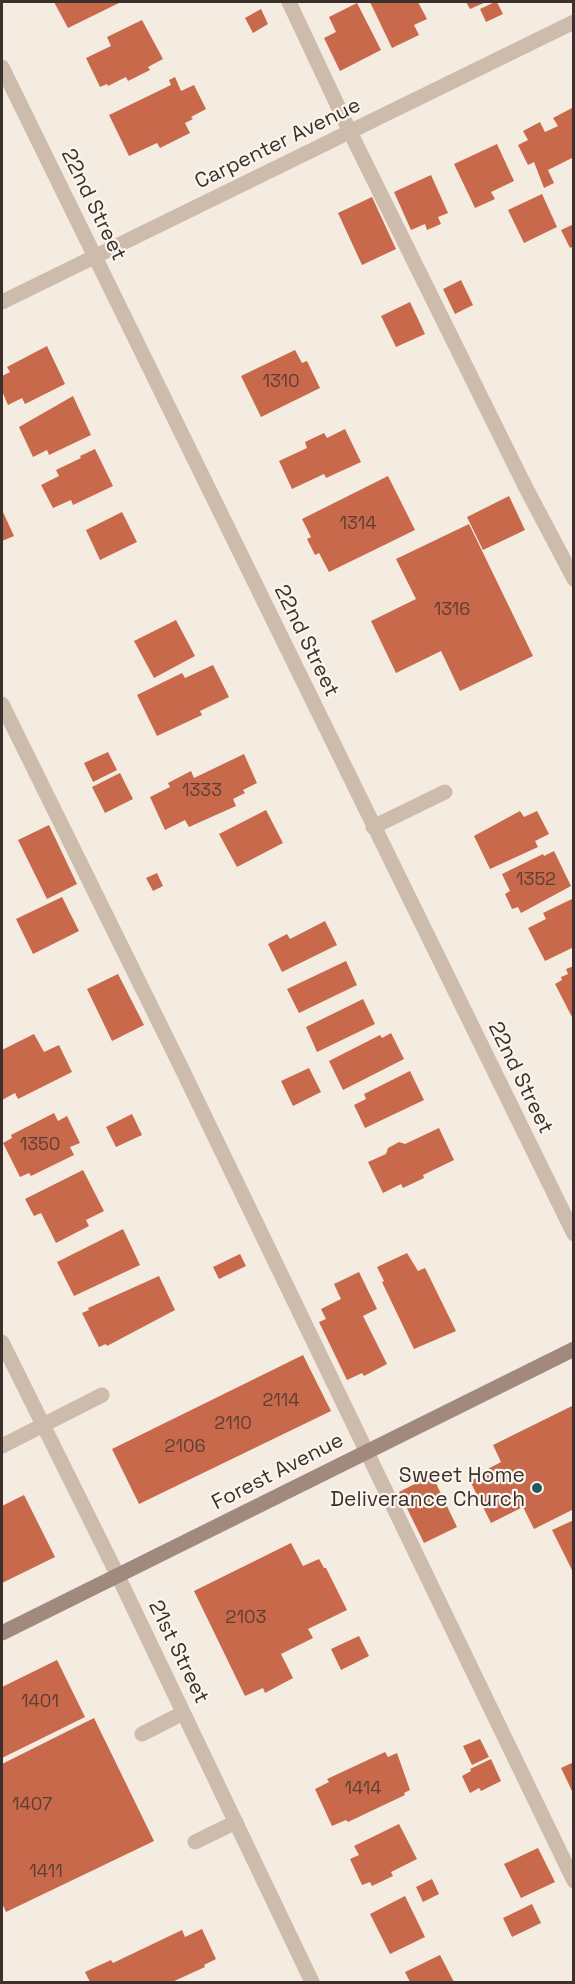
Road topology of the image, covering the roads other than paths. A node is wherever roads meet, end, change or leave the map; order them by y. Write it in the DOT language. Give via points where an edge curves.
graph roads {
  1 [pos="289,2"];
  2 [pos="573,22"];
  3 [pos="2,67"];
  4 [pos="350,132"];
  5 [pos="95,257"];
  6 [pos="2,303"];
  7 [pos="573,579"];
  8 [pos="2,704"];
  9 [pos="445,792"];
  10 [pos="373,827"];
  11 [pos="573,1234"];
  12 [pos="2,1342"];
  13 [pos="573,1348"];
  14 [pos="102,1395"];
  15 [pos="42,1426"];
  16 [pos="2,1446"];
  17 [pos="366,1451"];
  18 [pos="118,1576"];
  19 [pos="2,1633"];
  20 [pos="183,1713"];
  21 [pos="142,1734"];
  22 [pos="236,1822"];
  23 [pos="195,1842"];
  24 [pos="573,1881"];
  25 [pos="312,1983"];
  1 -- 4 [label="street"];
  2 -- 4 [label="street, Carpenter Avenue"];
  3 -- 5 [label="street, 22nd Street"];
  4 -- 5 [label="street, Carpenter Avenue"];
  4 -- 7 [label="street"];
  5 -- 6 [label="street, Carpenter Avenue"];
  5 -- 10 [label="street, 22nd Street"];
  8 -- 17 [label="street"];
  9 -- 10 [label="street"];
  10 -- 11 [label="street, 22nd Street"];
  12 -- 15 [label="street, 21st Street"];
  13 -- 17 [label="main road, Forest Avenue"];
  14 -- 15 [label="street"];
  15 -- 16 [label="street"];
  15 -- 18 [label="street, 21st Street"];
  17 -- 18 [label="main road, Forest Avenue"];
  17 -- 24 [label="street"];
  18 -- 19 [label="main road, Forest Avenue"];
  18 -- 20 [label="street, 21st Street"];
  20 -- 21 [label="street"];
  20 -- 22 [label="street, 21st Street"];
  22 -- 23 [label="street"];
  22 -- 25 [label="street, 21st Street"];
}
